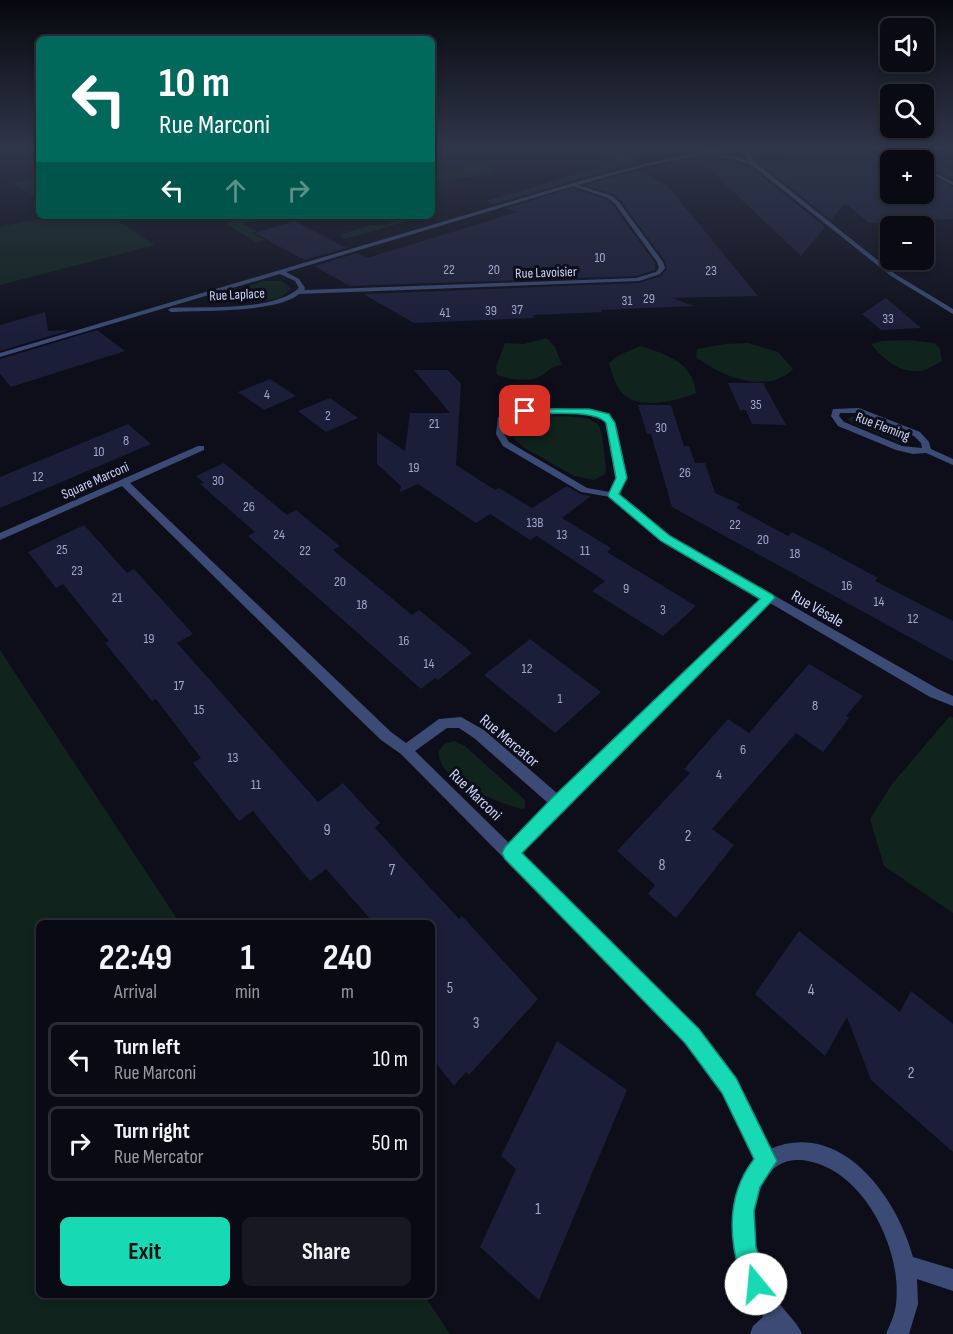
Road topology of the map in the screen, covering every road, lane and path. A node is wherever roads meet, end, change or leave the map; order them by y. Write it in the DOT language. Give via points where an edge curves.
graph roads {
  1 [pos="483,211"];
  2 [pos="622,211"];
  3 [pos="813,211"];
  4 [pos="281,272"];
  5 [pos="240,284"];
  6 [pos="299,292"];
  7 [pos="254,306"];
  8 [pos="953,312"];
  9 [pos="141,313"];
  10 [pos="0,355"];
  11 [pos="201,448"];
  12 [pos="927,450"];
  13 [pos="953,462"];
  14 [pos="124,483"];
  15 [pos="613,495"];
  16 [pos="0,537"];
  17 [pos="769,598"];
  18 [pos="953,701"];
  19 [pos="406,750"];
  20 [pos="558,803"];
  21 [pos="510,853"];
  22 [pos="766,1161"];
  23 [pos="905,1265"];
  24 [pos="953,1280"];
  25 [pos="776,1329"];
  26 [pos="897,1334"];
  1 -- 4 [label="street, Rue Laplace"];
  2 -- 6 [label="street, Rue Lavoisier" via="660,262 662,268 658,273 637,280"];
  3 -- 8 [label="street" via="893,275"];
  4 -- 5 [label="street, Rue Laplace"];
  4 -- 6 [label="street, Rue Laplace" via="301,284"];
  5 -- 7 [label="street" via="233,297"];
  5 -- 9 [label="street, Rue Laplace"];
  6 -- 7 [label="street, Rue Laplace" via="283,301"];
  7 -- 9 [label="street, Rue Laplace"];
  9 -- 10 [label="street, Rue Laplace"];
  11 -- 14 [label="street, Square Marconi"];
  12 -- 12 [label="street, Rue Fleming" via="917,434 859,410 836,411 835,417 841,424 899,448"];
  12 -- 13 [label="street, Rue Fleming"];
  14 -- 16 [label="street, Square Marconi"];
  14 -- 19 [label="street, Rue Marconi" via="372,723"];
  15 -- 15 [label="street, Rue Vésale" via="584,490 506,444 500,434 501,419 525,411 606,416 611,423 621,478"];
  15 -- 17 [label="street, Rue Vésale" via="666,538"];
  17 -- 18 [label="street, Rue Vésale"];
  17 -- 20 [label="street"];
  19 -- 20 [label="street, Rue Mercator" via="444,723 461,722"];
  19 -- 21 [label="street, Rue Marconi"];
  20 -- 21 [label="street"];
  21 -- 22 [label="street, Rue Marconi" via="692,1036 729,1085"];
  22 -- 23 [label="street" via="786,1152 808,1151 833,1159 878,1201 895,1232"];
  22 -- 25 [label="street" via="750,1182 743,1211 744,1247"];
  23 -- 24 [label="street"];
  23 -- 26 [label="street" via="908,1300"];
}
